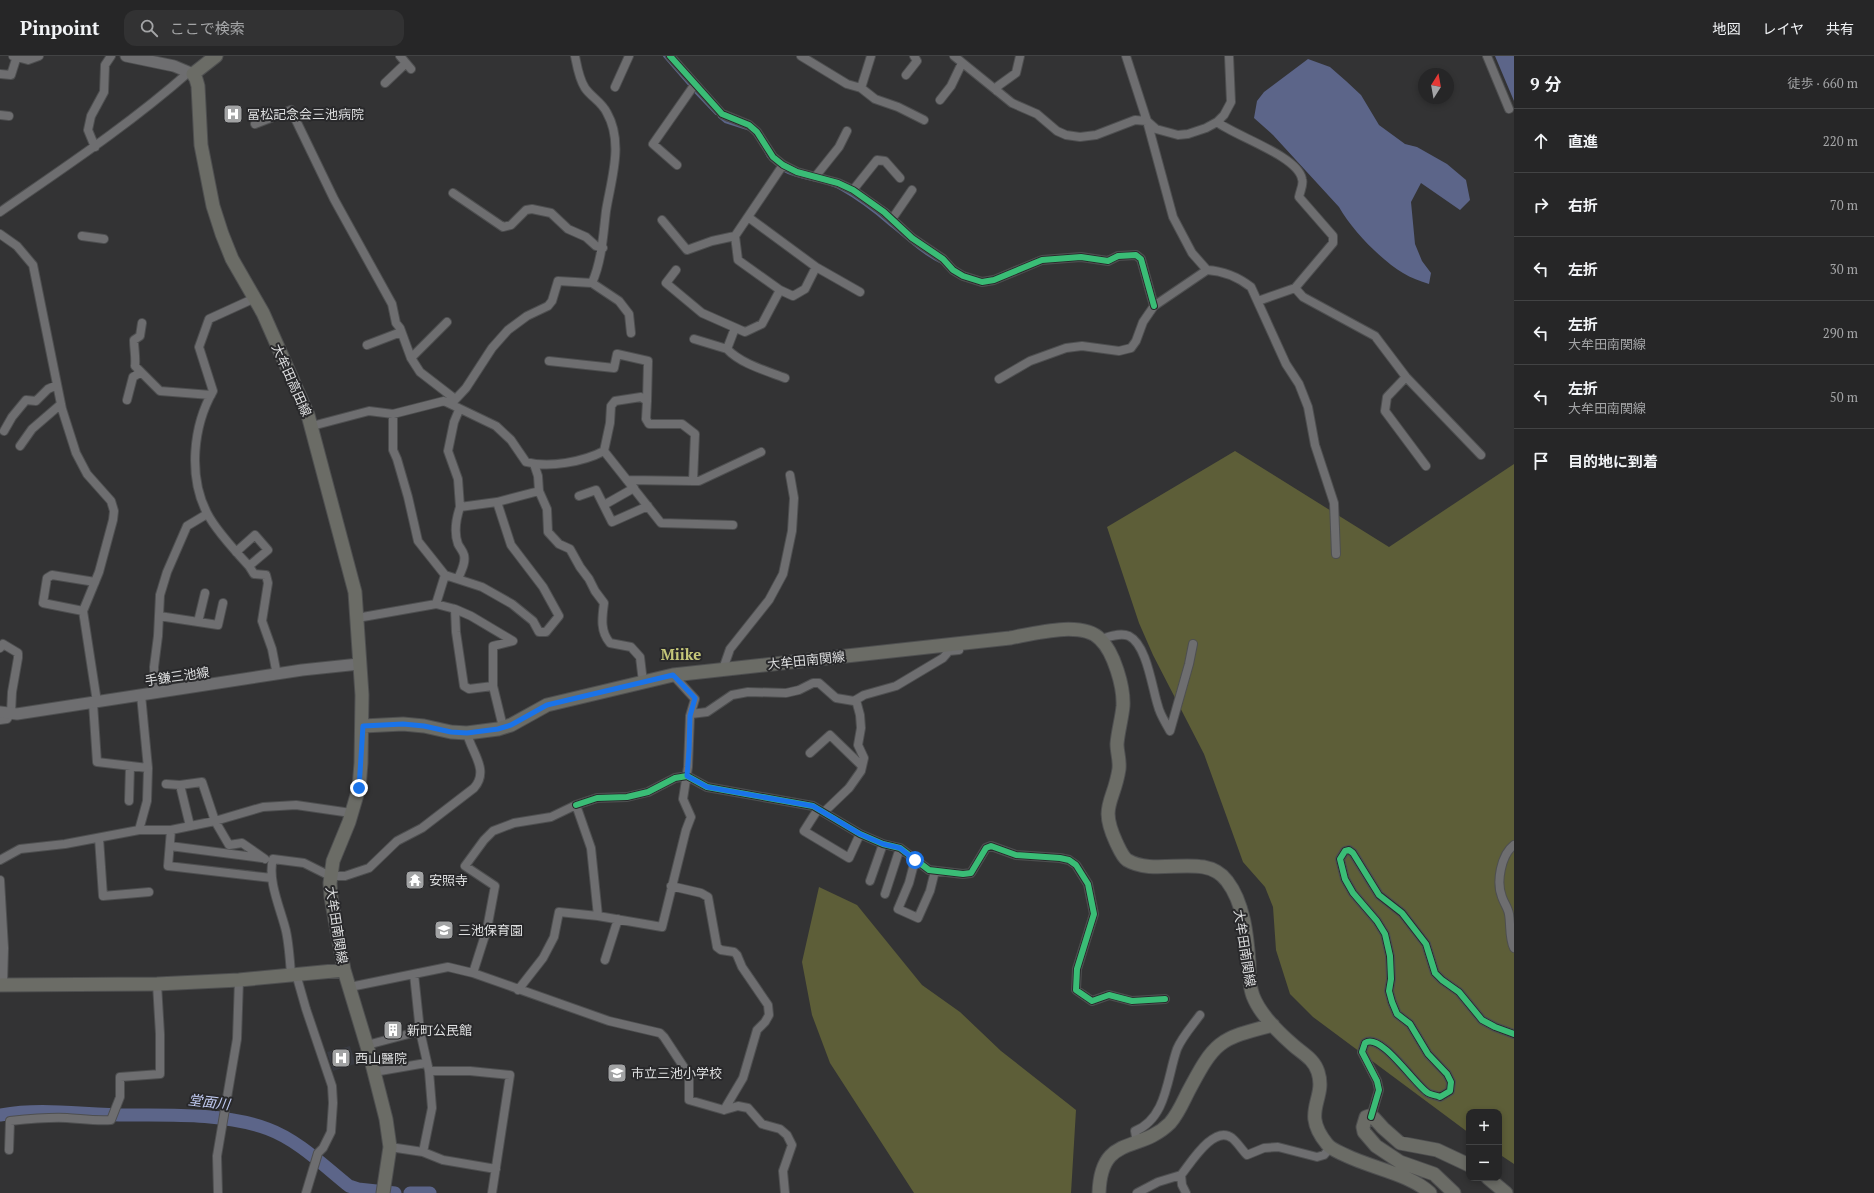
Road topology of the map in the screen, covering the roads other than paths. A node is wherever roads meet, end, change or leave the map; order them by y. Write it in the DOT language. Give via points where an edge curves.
graph roads {
  1 [pos="15,56"];
  2 [pos="39,56"];
  3 [pos="111,56"];
  4 [pos="126,56"];
  5 [pos="216,56"];
  6 [pos="400,56"];
  7 [pos="575,56"];
  8 [pos="629,56"];
  9 [pos="670,56"];
  10 [pos="801,56"];
  11 [pos="871,56"];
  12 [pos="914,56"];
  13 [pos="954,56"];
  14 [pos="1020,56"];
  15 [pos="1126,56"];
  16 [pos="1229,56"];
  17 [pos="1487,56"];
  18 [pos="962,63"];
  19 [pos="191,73"];
  20 [pos="0,74"];
  21 [pos="906,74"];
  22 [pos="385,83"];
  23 [pos="695,84"];
  24 [pos="614,87"];
  25 [pos="861,88"];
  26 [pos="997,91"];
  27 [pos="940,100"];
  28 [pos="1509,109"];
  29 [pos="924,120"];
  30 [pos="1147,121"];
  31 [pos="1217,122"];
  32 [pos="255,124"];
  33 [pos="846,131"];
  34 [pos="95,147"];
  35 [pos="677,165"];
  36 [pos="784,165"];
  37 [pos="815,176"];
  38 [pos="900,178"];
  39 [pos="853,190"];
  40 [pos="912,190"];
  41 [pos="452,193"];
  42 [pos="0,212"];
  43 [pos="748,217"];
  44 [pos="892,219"];
  45 [pos="662,220"];
  46 [pos="0,234"];
  47 [pos="82,236"];
  48 [pos="735,236"];
  49 [pos="104,239"];
  50 [pos="603,248"];
  51 [pos="816,267"];
  52 [pos="676,270"];
  53 [pos="1207,270"];
  54 [pos="592,283"];
  55 [pos="1295,288"];
  56 [pos="780,290"];
  57 [pos="860,292"];
  58 [pos="255,298"];
  59 [pos="1258,301"];
  60 [pos="1154,306"];
  61 [pos="447,322"];
  62 [pos="142,323"];
  63 [pos="735,328"];
  64 [pos="401,332"];
  65 [pos="631,333"];
  66 [pos="694,339"];
  67 [pos="367,345"];
  68 [pos="727,349"];
  69 [pos="411,358"];
  70 [pos="549,360"];
  71 [pos="141,372"];
  72 [pos="1406,377"];
  73 [pos="785,378"];
  74 [pos="999,379"];
  75 [pos="57,385"];
  76 [pos="211,395"];
  77 [pos="127,400"];
  78 [pos="453,401"];
  79 [pos="647,401"];
  80 [pos="61,404"];
  81 [pos="460,410"];
  82 [pos="392,414"];
  83 [pos="312,426"];
  84 [pos="4,432"];
  85 [pos="20,446"];
  86 [pos="604,452"];
  87 [pos="761,452"];
  88 [pos="1481,455"];
  89 [pos="534,464"];
  90 [pos="1426,466"];
  91 [pos="790,475"];
  92 [pos="627,480"];
  93 [pos="693,481"];
  94 [pos="634,488"];
  95 [pos="539,491"];
  96 [pos="579,496"];
  97 [pos="497,502"];
  98 [pos="604,505"];
  99 [pos="648,506"];
  100 [pos="460,507"];
  101 [pos="207,514"];
  102 [pos="733,525"];
  103 [pos="236,552"];
  104 [pos="1336,554"];
  105 [pos="249,566"];
  106 [pos="445,575"];
  107 [pos="458,579"];
  108 [pos="95,582"];
  109 [pos="205,593"];
  110 [pos="223,603"];
  111 [pos="436,604"];
  112 [pos="455,609"];
  113 [pos="83,611"];
  114 [pos="159,616"];
  115 [pos="357,618"];
  116 [pos="198,622"];
  117 [pos="1101,639"];
  118 [pos="974,642"];
  119 [pos="1193,644"];
  120 [pos="0,648"];
  121 [pos="359,664"];
  122 [pos="723,669"];
  123 [pos="277,675"];
  124 [pos="673,675"];
  125 [pos="643,682"];
  126 [pos="493,686"];
  127 [pos="156,693"];
  128 [pos="141,695"];
  129 [pos="856,700"];
  130 [pos="95,702"];
  131 [pos="0,712"];
  132 [pos="12,713"];
  133 [pos="690,714"];
  134 [pos="0,720"];
  135 [pos="363,726"];
  136 [pos="503,727"];
  137 [pos="467,733"];
  138 [pos="810,753"];
  139 [pos="130,766"];
  140 [pos="862,766"];
  141 [pos="148,768"];
  142 [pos="687,776"];
  143 [pos="166,784"];
  144 [pos="180,785"];
  145 [pos="129,801"];
  146 [pos="576,806"];
  147 [pos="821,810"];
  148 [pos="352,813"];
  149 [pos="215,821"];
  150 [pos="190,826"];
  151 [pos="139,830"];
  152 [pos="171,830"];
  153 [pos="860,834"];
  154 [pos="99,838"];
  155 [pos="883,844"];
  156 [pos="1514,845"];
  157 [pos="170,846"];
  158 [pos="900,848"];
  159 [pos="269,859"];
  160 [pos="0,860"];
  161 [pos="915,860"];
  162 [pos="935,871"];
  163 [pos="330,876"];
  164 [pos="272,878"];
  165 [pos="0,880"];
  166 [pos="870,881"];
  167 [pos="671,886"];
  168 [pos="149,892"];
  169 [pos="886,894"];
  170 [pos="598,916"];
  171 [pos="618,919"];
  172 [pos="1514,948"];
  173 [pos="605,960"];
  174 [pos="344,970"];
  175 [pos="473,973"];
  176 [pos="294,974"];
  177 [pos="414,974"];
  178 [pos="239,980"];
  179 [pos="157,984"];
  180 [pos="1,985"];
  181 [pos="350,987"];
  182 [pos="518,990"];
  183 [pos="1165,999"];
  184 [pos="1200,1015"];
  185 [pos="1273,1025"];
  186 [pos="420,1032"];
  187 [pos="1514,1034"];
  188 [pos="367,1045"];
  189 [pos="426,1062"];
  190 [pos="429,1071"];
  191 [pos="374,1072"];
  192 [pos="724,1110"];
  193 [pos="1371,1117"];
  194 [pos="1137,1142"];
  195 [pos="390,1147"];
  196 [pos="1330,1148"];
  197 [pos="9,1150"];
  198 [pos="423,1152"];
  199 [pos="1466,1164"];
  200 [pos="496,1169"];
  201 [pos="1182,1175"];
  202 [pos="1492,1181"];
  203 [pos="384,1189"];
  204 [pos="218,1193"];
  205 [pos="306,1193"];
  206 [pos="492,1193"];
  207 [pos="785,1193"];
  208 [pos="1099,1193"];
  209 [pos="1137,1193"];
  210 [pos="1186,1193"];
  211 [pos="1430,1193"];
  212 [pos="1454,1193"];
  213 [pos="1506,1193"];
  1 -- 2 [label="street" via="28,60"];
  1 -- 20 [label="street" via="11,74"];
  3 -- 34 [label="street" via="105,64 104,92 91,116 88,130"];
  4 -- 19 [label="main road" via="174,66"];
  5 -- 19 [label="main road"];
  6 -- 22 [label="street" via="408,66"];
  7 -- 50 [label="street" via="585,88 608,113 614,133 614,171"];
  8 -- 24 [label="street"];
  9 -- 23 [label="street"];
  10 -- 25 [label="street" via="847,84"];
  11 -- 25 [label="street"];
  12 -- 21 [label="street" via="917,61"];
  13 -- 18 [label="street"];
  14 -- 26 [label="street" via="1016,73 998,86"];
  15 -- 30 [label="street"];
  16 -- 31 [label="street" via="1231,102"];
  17 -- 28 [label="street"];
  18 -- 26 [label="street"];
  18 -- 27 [label="street" via="951,86"];
  19 -- 34 [label="street"];
  19 -- 58 [label="main road, 大牟田高田線" via="198,86 201,145 213,206 232,259"];
  23 -- 35 [label="street" via="653,144"];
  23 -- 36 [label="street" via="722,114 749,125 757,132 773,157"];
  25 -- 29 [label="street" via="875,99"];
  26 -- 30 [label="street" via="1012,103 1036,114 1066,135 1096,135 1136,120"];
  30 -- 31 [label="street" via="1156,129 1178,134 1188,134"];
  30 -- 53 [label="street" via="1173,217 1192,253"];
  31 -- 55 [label="street" via="1297,168 1303,183 1299,197 1333,236 1333,242"];
  32 -- 64 [label="street" via="291,110 334,199 392,304 396,323"];
  33 -- 37 [label="street" via="839,147"];
  34 -- 42 [label="street"];
  36 -- 37 [label="street" via="797,172"];
  36 -- 43 [label="street"];
  37 -- 39 [label="street"];
  38 -- 39 [label="street" via="885,160 877,160"];
  39 -- 44 [label="street"];
  40 -- 44 [label="street"];
  41 -- 50 [label="street" via="503,227 511,225 526,210 532,209 551,214 568,229"];
  43 -- 48 [label="street"];
  43 -- 51 [label="street"];
  44 -- 60 [label="street" via="912,238 943,259 953,270 982,282 994,280 1042,260 1081,257 1108,261 1123,255 1136,255 1141,259"];
  45 -- 48 [label="street" via="687,250"];
  46 -- 75 [label="street" via="17,246 33,265"];
  47 -- 49 [label="street"];
  48 -- 56 [label="street" via="738,260"];
  50 -- 54 [label="street"];
  51 -- 56 [label="street" via="805,289 794,296"];
  51 -- 57 [label="street"];
  52 -- 63 [label="street" via="666,283 702,312"];
  53 -- 59 [label="street" via="1218,270 1241,279 1251,287"];
  53 -- 60 [label="street"];
  54 -- 65 [label="street" via="619,302 629,314"];
  54 -- 78 [label="street" via="558,281 548,306 527,316 508,330 492,348 466,388"];
  55 -- 59 [label="street"];
  55 -- 72 [label="street" via="1304,297 1375,336"];
  56 -- 63 [label="street" via="762,324 745,332"];
  58 -- 76 [label="street" via="209,319 199,347 213,391"];
  58 -- 83 [label="main road, 大牟田高田線"];
  59 -- 104 [label="street" via="1308,407 1314,446 1334,503"];
  60 -- 74 [label="street" via="1131,348 1119,351 1082,346 1066,348 1030,361"];
  61 -- 69 [label="street"];
  62 -- 71 [label="street" via="140,336 134,340 135,366"];
  63 -- 68 [label="street"];
  64 -- 67 [label="street"];
  64 -- 69 [label="street"];
  66 -- 68 [label="street"];
  68 -- 73 [label="street" via="756,366"];
  69 -- 78 [label="street" via="420,372"];
  70 -- 79 [label="street" via="614,368 617,354 648,361"];
  71 -- 76 [label="street" via="160,391"];
  71 -- 77 [label="street" via="133,376"];
  72 -- 88 [label="street"];
  72 -- 90 [label="street" via="1387,397 1385,411"];
  75 -- 80 [label="street"];
  75 -- 84 [label="street" via="48,389 36,401 26,400 12,416"];
  76 -- 101 [label="street" via="206,404 195,452 201,499"];
  78 -- 81 [label="street"];
  78 -- 82 [label="street"];
  79 -- 86 [label="street" via="641,397 615,401 611,406"];
  79 -- 93 [label="street" via="646,419 649,424 682,424 695,434"];
  80 -- 85 [label="street" via="32,429"];
  80 -- 108 [label="street" via="76,452 87,474 111,501 114,511 114,520"];
  81 -- 89 [label="street" via="496,426 511,440 526,462"];
  81 -- 100 [label="street" via="454,422 448,451 458,479"];
  82 -- 83 [label="street" via="369,411"];
  82 -- 106 [label="street" via="393,450 408,497 418,541"];
  83 -- 115 [label="main road, 大牟田高田線" via="355,592"];
  86 -- 89 [label="street" via="552,465"];
  86 -- 92 [label="street"];
  87 -- 93 [label="street" via="699,481"];
  89 -- 95 [label="street"];
  91 -- 122 [label="street" via="794,498 792,531 783,574 769,600 730,649"];
  92 -- 93 [label="street"];
  92 -- 94 [label="street"];
  94 -- 98 [label="street"];
  94 -- 99 [label="street"];
  95 -- 97 [label="street"];
  95 -- 125 [label="street" via="547,509 548,532 559,544 570,549 604,603 601,622 605,638 610,643 631,647 640,657"];
  96 -- 98 [label="street" via="596,490"];
  97 -- 100 [label="street"];
  97 -- 107 [label="street" via="511,545 543,587 559,616 546,632 539,632 533,621 512,604 482,587"];
  98 -- 99 [label="street" via="612,522"];
  99 -- 102 [label="street" via="661,523"];
  100 -- 107 [label="street" via="456,525 458,546 464,553 464,562"];
  101 -- 103 [label="street"];
  101 -- 114 [label="street" via="187,526 160,594"];
  103 -- 105 [label="street"];
  103 -- 105 [label="street" via="255,535 268,550"];
  105 -- 123 [label="street" via="254,574 266,576 268,583 262,621 272,649"];
  106 -- 107 [label="street"];
  106 -- 111 [label="street"];
  108 -- 113 [label="street"];
  108 -- 113 [label="street" via="52,575 47,578 43,603"];
  109 -- 116 [label="street"];
  110 -- 116 [label="street" via="218,625"];
  111 -- 112 [label="street"];
  111 -- 115 [label="street"];
  112 -- 126 [label="street" via="464,686 469,689"];
  112 -- 126 [label="street" via="513,641 493,646"];
  113 -- 130 [label="street"];
  114 -- 116 [label="street"];
  114 -- 127 [label="street" via="154,667"];
  115 -- 121 [label="main road, 大牟田高田線"];
  117 -- 118 [label="main road, 大牟田南関線" via="1084,630 1064,630"];
  117 -- 119 [label="street" via="1119,634 1128,636 1137,643 1143,652 1158,708 1170,731 1190,664"];
  117 -- 185 [label="main road, 大牟田南関線" via="1113,659 1124,704 1117,744 1119,770 1107,813 1116,841 1126,859 1139,864 1162,868 1196,865 1211,868 1228,881 1243,921 1253,995"];
  118 -- 122 [label="main road, 大牟田南関線"];
  118 -- 129 [label="street" via="974,648 949,651 943,658 896,686 864,695"];
  120 -- 132 [label="street" via="3,644 18,653 12,692"];
  121 -- 123 [label="main road, 手鎌三池線"];
  121 -- 135 [label="main road, 大牟田高田線"];
  122 -- 124 [label="main road, 大牟田南関線"];
  123 -- 127 [label="main road, 手鎌三池線"];
  124 -- 125 [label="main road, 大牟田南関線"];
  124 -- 133 [label="street" via="695,698"];
  125 -- 136 [label="main road, 大牟田南関線" via="547,705"];
  126 -- 136 [label="street"];
  127 -- 128 [label="main road, 手鎌三池線"];
  128 -- 130 [label="main road, 手鎌三池線"];
  128 -- 141 [label="street"];
  129 -- 133 [label="street" via="836,698 819,684 813,683 786,693 748,692 732,695 707,712"];
  129 -- 140 [label="street" via="861,728 858,745 864,758"];
  130 -- 132 [label="main road, 手鎌三池線"];
  130 -- 139 [label="street" via="97,762"];
  131 -- 132 [label="main road, 手鎌三池線"];
  132 -- 134 [label="street" via="7,719"];
  133 -- 142 [label="street"];
  135 -- 137 [label="main road, 大牟田南関線" via="403,724"];
  135 -- 148 [label="main road, 大牟田南関線" via="359,788"];
  136 -- 137 [label="main road, 大牟田南関線"];
  137 -- 163 [label="street" via="469,744 478,758 481,770 479,782 474,788 422,828 397,841 369,868 345,876"];
  138 -- 140 [label="street" via="830,735"];
  139 -- 141 [label="street"];
  139 -- 145 [label="street"];
  140 -- 147 [label="street" via="849,788"];
  141 -- 151 [label="street" via="147,802"];
  142 -- 146 [label="street" via="675,778 648,792 627,797 597,798"];
  142 -- 147 [label="street" via="707,787 813,806"];
  142 -- 167 [label="street" via="683,799 691,817"];
  143 -- 144 [label="street"];
  144 -- 149 [label="street" via="202,782"];
  144 -- 150 [label="street"];
  146 -- 170 [label="street" via="591,848"];
  146 -- 175 [label="street" via="550,817 514,823 493,831 465,866 495,886 487,929"];
  147 -- 153 [label="street"];
  147 -- 153 [label="street" via="804,831 849,858"];
  148 -- 149 [label="street" via="296,805 263,807"];
  148 -- 163 [label="main road, 大牟田南関線" via="333,861"];
  149 -- 150 [label="street"];
  149 -- 159 [label="street" via="229,845 242,843"];
  150 -- 152 [label="street"];
  151 -- 152 [label="street"];
  151 -- 154 [label="street"];
  152 -- 157 [label="street"];
  153 -- 155 [label="street"];
  154 -- 160 [label="street" via="20,849"];
  154 -- 168 [label="street" via="103,896"];
  155 -- 158 [label="street"];
  155 -- 166 [label="street"];
  156 -- 172 [label="street" via="1504,859 1499,878 1501,895 1509,912"];
  157 -- 159 [label="street"];
  157 -- 164 [label="street" via="168,866"];
  158 -- 161 [label="street"];
  158 -- 169 [label="street"];
  159 -- 163 [label="street" via="304,863"];
  159 -- 164 [label="street"];
  161 -- 162 [label="street" via="929,870"];
  161 -- 162 [label="street" via="898,909 918,918 930,891"];
  162 -- 183 [label="street" via="970,873 986,848 991,846 1016,855 1069,860 1076,865 1088,884 1094,914 1077,969 1076,990 1092,1001 1109,995 1132,1002"];
  163 -- 174 [label="main road, 大牟田南関線" via="331,897"];
  164 -- 176 [label="street"];
  165 -- 180 [label="street" via="4,948"];
  167 -- 171 [label="street" via="662,927"];
  167 -- 192 [label="street" via="708,897 717,947 737,955 742,967 768,1005 769,1015 757,1030 743,1078"];
  170 -- 171 [label="street"];
  170 -- 182 [label="street" via="559,912 554,937 543,958"];
  171 -- 173 [label="street"];
  174 -- 176 [label="main road, 大牟田南関線"];
  174 -- 181 [label="main road"];
  175 -- 177 [label="street" via="448,967"];
  175 -- 182 [label="street"];
  176 -- 178 [label="main road, 大牟田南関線"];
  176 -- 205 [label="street" via="332,1086 333,1103 331,1132 318,1153"];
  177 -- 181 [label="street"];
  177 -- 186 [label="street"];
  178 -- 179 [label="main road, 大牟田南関線"];
  178 -- 204 [label="street" via="237,1039 217,1156"];
  179 -- 180 [label="main road, 大牟田南関線"];
  179 -- 197 [label="street" via="160,1074 120,1076 120,1097 111,1120 42,1118 10,1121"];
  181 -- 188 [label="main road"];
  182 -- 192 [label="street" via="609,1021 660,1033 689,1075 690,1100"];
  184 -- 194 [label="street" via="1178,1047 1159,1109 1153,1120 1135,1131"];
  185 -- 194 [label="main road" via="1240,1033 1226,1039 1215,1048 1205,1059 1178,1112 1170,1122 1160,1132"];
  185 -- 196 [label="main road, 大牟田南関線" via="1312,1059 1318,1069 1320,1078 1315,1123 1316,1129"];
  186 -- 188 [label="street"];
  186 -- 189 [label="street"];
  187 -- 193 [label="street" via="1482,1020 1460,992 1442,980 1435,972 1426,944 1402,913 1379,895 1353,853 1345,851 1340,859 1345,879 1385,934 1390,956 1389,991 1397,1014 1410,1024 1428,1054 1451,1082 1450,1091 1440,1097 1429,1093 1385,1048 1375,1041 1368,1041 1362,1052 1379,1090"];
  188 -- 191 [label="main road"];
  189 -- 190 [label="street"];
  189 -- 191 [label="street"];
  190 -- 198 [label="street" via="432,1108"];
  190 -- 200 [label="street" via="510,1075"];
  191 -- 195 [label="main road"];
  192 -- 207 [label="street" via="738,1106 748,1108 762,1124 780,1128 787,1135 792,1145 783,1171"];
  193 -- 199 [label="main road" via="1400,1142 1437,1150"];
  193 -- 212 [label="main road" via="1366,1117 1363,1127 1376,1146 1400,1162 1434,1174"];
  194 -- 208 [label="main road" via="1119,1148 1110,1156 1102,1168"];
  195 -- 198 [label="street"];
  195 -- 203 [label="main road"];
  196 -- 201 [label="street" via="1324,1155 1316,1157 1278,1147 1264,1148 1247,1155 1231,1137 1222,1136 1212,1138"];
  196 -- 211 [label="main road, 大牟田南関線" via="1358,1162 1414,1181"];
  198 -- 200 [label="street" via="442,1160"];
  200 -- 206 [label="street"];
  201 -- 209 [label="street" via="1158,1182"];
  201 -- 210 [label="street" via="1182,1186"];
  202 -- 213 [label="main road"];
}
